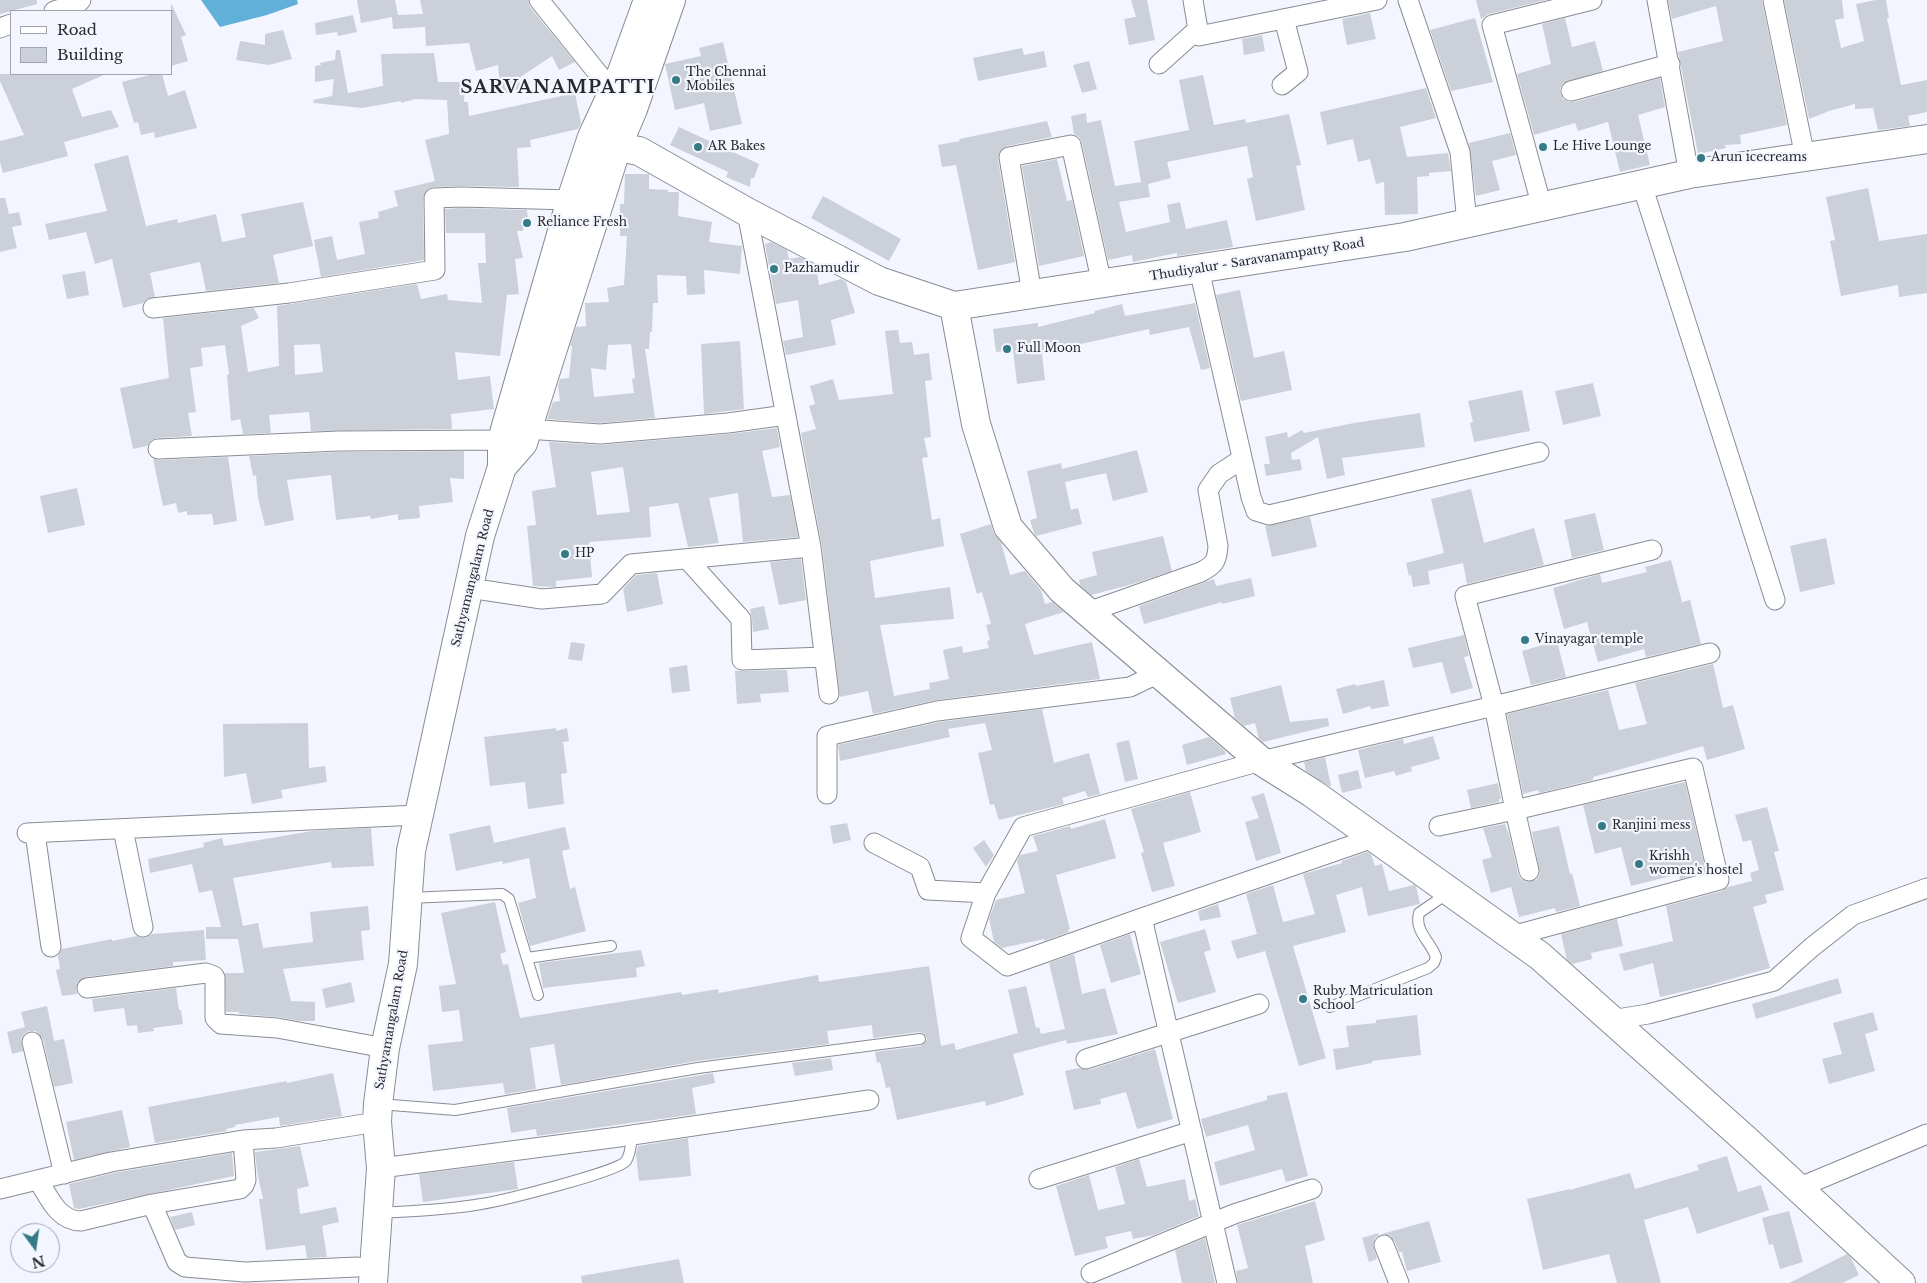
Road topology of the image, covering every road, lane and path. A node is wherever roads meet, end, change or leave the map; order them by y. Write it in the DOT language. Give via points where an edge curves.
graph roads {
  1 [pos="81,0"];
  2 [pos="540,0"];
  3 [pos="648,0"];
  4 [pos="671,0"];
  5 [pos="1193,0"];
  6 [pos="1377,0"];
  7 [pos="1408,0"];
  8 [pos="1592,0"];
  9 [pos="1657,0"];
  10 [pos="1773,0"];
  11 [pos="57,10"];
  12 [pos="1284,19"];
  13 [pos="1198,29"];
  14 [pos="1159,64"];
  15 [pos="1670,64"];
  16 [pos="1282,85"];
  17 [pos="1571,91"];
  18 [pos="613,92"];
  19 [pos="592,137"];
  20 [pos="1927,139"];
  21 [pos="618,146"];
  22 [pos="1805,157"];
  23 [pos="1689,174"];
  24 [pos="1642,185"];
  25 [pos="571,200"];
  26 [pos="1542,206"];
  27 [pos="747,212"];
  28 [pos="1467,223"];
  29 [pos="1199,269"];
  30 [pos="1102,284"];
  31 [pos="1032,294"];
  32 [pos="954,306"];
  33 [pos="153,308"];
  34 [pos="786,415"];
  35 [pos="517,437"];
  36 [pos="158,449"];
  37 [pos="1539,452"];
  38 [pos="1242,459"];
  39 [pos="811,547"];
  40 [pos="1652,550"];
  41 [pos="687,559"];
  42 [pos="469,588"];
  43 [pos="1775,600"];
  44 [pos="1088,612"];
  45 [pos="1710,653"];
  46 [pos="824,657"];
  47 [pos="1159,673"];
  48 [pos="829,694"];
  49 [pos="1494,706"];
  50 [pos="1261,762"];
  51 [pos="827,794"];
  52 [pos="1514,810"];
  53 [pos="418,815"];
  54 [pos="1439,826"];
  55 [pos="123,828"];
  56 [pos="1373,838"];
  57 [pos="874,843"];
  58 [pos="1529,871"];
  59 [pos="1927,888"];
  60 [pos="1449,892"];
  61 [pos="986,893"];
  62 [pos="408,898"];
  63 [pos="1142,918"];
  64 [pos="143,927"];
  65 [pos="1512,936"];
  66 [pos="611,946"];
  67 [pos="51,947"];
  68 [pos="527,958"];
  69 [pos="87,988"];
  70 [pos="538,995"];
  71 [pos="1259,1004"];
  72 [pos="1330,1006"];
  73 [pos="1611,1020"];
  74 [pos="1169,1032"];
  75 [pos="920,1039"];
  76 [pos="32,1042"];
  77 [pos="385,1048"];
  78 [pos="1086,1059"];
  79 [pos="869,1100"];
  80 [pos="378,1113"];
  81 [pos="1192,1131"];
  82 [pos="1927,1134"];
  83 [pos="632,1135"];
  84 [pos="243,1140"];
  85 [pos="381,1168"];
  86 [pos="64,1174"];
  87 [pos="1039,1178"];
  88 [pos="38,1180"];
  89 [pos="1798,1188"];
  90 [pos="0,1189"];
  91 [pos="1312,1189"];
  92 [pos="152,1204"];
  93 [pos="378,1214"];
  94 [pos="1214,1223"];
  95 [pos="1384,1244"];
  96 [pos="1091,1273"];
  97 [pos="362,1278"];
  98 [pos="1227,1283"];
  99 [pos="1399,1283"];
  100 [pos="1901,1283"];
  1 -- 11 [label="street"];
  2 -- 18 [label="street"];
  3 -- 18 [label="main road"];
  4 -- 21 [label="main road, Sathyamangalam Road"];
  5 -- 13 [label="street"];
  6 -- 12 [label="street"];
  7 -- 28 [label="street" via="1460,152"];
  8 -- 26 [label="street" via="1492,25"];
  9 -- 15 [label="street"];
  10 -- 22 [label="street"];
  12 -- 13 [label="street" via="1199,36"];
  12 -- 16 [label="street" via="1298,72"];
  13 -- 14 [label="street"];
  15 -- 17 [label="street"];
  15 -- 23 [label="street"];
  18 -- 19 [label="main road"];
  19 -- 21 [label="main road, Thudiyalur - Saravanampatty Road"];
  19 -- 25 [label="main road"];
  20 -- 22 [label="main road, Thudiyalur - Saravanampatty Road"];
  21 -- 27 [label="main road, Thudiyalur - Saravanampatty Road" via="639,151"];
  21 -- 35 [label="main road, Sathyamangalam Road"];
  22 -- 23 [label="main road, Thudiyalur - Saravanampatty Road"];
  23 -- 24 [label="main road, Thudiyalur - Saravanampatty Road"];
  24 -- 26 [label="main road, Thudiyalur - Saravanampatty Road"];
  24 -- 43 [label="street"];
  25 -- 33 [label="street" via="434,198 435,270 289,293"];
  25 -- 35 [label="main road"];
  26 -- 28 [label="main road, Thudiyalur - Saravanampatty Road"];
  27 -- 32 [label="main road, Thudiyalur - Saravanampatty Road" via="880,281"];
  27 -- 34 [label="street"];
  28 -- 29 [label="main road, Thudiyalur - Saravanampatty Road"];
  29 -- 30 [label="main road, Thudiyalur - Saravanampatty Road"];
  29 -- 38 [label="street"];
  30 -- 31 [label="main road, Thudiyalur - Saravanampatty Road"];
  30 -- 31 [label="street" via="1071,145 1009,157"];
  31 -- 32 [label="main road, Thudiyalur - Saravanampatty Road"];
  32 -- 44 [label="main road" via="976,424 1008,527 1062,590"];
  34 -- 35 [label="street" via="600,434"];
  34 -- 39 [label="street"];
  35 -- 36 [label="street"];
  35 -- 42 [label="main road, Sathyamangalam Road" via="502,467 480,536"];
  37 -- 38 [label="street" via="1269,515 1256,511"];
  38 -- 44 [label="street" via="1219,474 1208,490 1218,546 1213,566"];
  39 -- 41 [label="street"];
  39 -- 46 [label="street"];
  40 -- 49 [label="street" via="1466,596"];
  41 -- 42 [label="street" via="630,564 602,594 542,599"];
  41 -- 46 [label="street" via="741,619 742,660"];
  42 -- 53 [label="main road, Sathyamangalam Road"];
  44 -- 47 [label="main road"];
  45 -- 49 [label="street"];
  46 -- 48 [label="street"];
  47 -- 50 [label="main road"];
  47 -- 51 [label="street" via="1130,687 937,711 827,736"];
  49 -- 50 [label="street"];
  49 -- 52 [label="street"];
  50 -- 56 [label="main road" via="1312,793"];
  50 -- 61 [label="street" via="1022,827"];
  52 -- 54 [label="street"];
  52 -- 58 [label="street"];
  52 -- 65 [label="street" via="1694,768 1719,880"];
  53 -- 55 [label="street"];
  53 -- 62 [label="main road, Sathyamangalam Road" via="410,851"];
  55 -- 64 [label="street"];
  55 -- 67 [label="street" via="31,833"];
  56 -- 60 [label="main road"];
  56 -- 63 [label="street"];
  57 -- 61 [label="street" via="920,867 928,890"];
  59 -- 73 [label="street" via="1853,916 1774,981 1648,1014"];
  60 -- 65 [label="main road"];
  60 -- 72 [label="lane" via="1419,914 1417,920 1436,957 1434,963"];
  61 -- 63 [label="street" via="971,938 1006,966"];
  62 -- 68 [label="lane" via="502,894 509,899"];
  62 -- 77 [label="main road, Sathyamangalam Road" via="403,964"];
  63 -- 74 [label="street"];
  65 -- 73 [label="main road" via="1540,956"];
  66 -- 68 [label="lane"];
  68 -- 70 [label="lane"];
  69 -- 77 [label="street" via="206,973 215,978 215,1018 221,1024 277,1028"];
  71 -- 74 [label="street"];
  73 -- 89 [label="main road"];
  74 -- 78 [label="street"];
  74 -- 81 [label="street"];
  75 -- 80 [label="lane" via="698,1068 455,1110"];
  76 -- 86 [label="street"];
  77 -- 80 [label="main road, Sathyamangalam Road"];
  79 -- 83 [label="street"];
  80 -- 84 [label="street" via="276,1138"];
  80 -- 85 [label="main road, Sathyamangalam Road"];
  80 -- 97 [label="main road, Sathyamangalam Road" via="364,1168"];
  81 -- 87 [label="street"];
  81 -- 94 [label="street"];
  82 -- 89 [label="street"];
  83 -- 85 [label="street"];
  83 -- 93 [label="lane" via="626,1161 592,1176 481,1204"];
  84 -- 86 [label="street" via="111,1162"];
  84 -- 92 [label="street" via="246,1180 240,1189"];
  85 -- 93 [label="main road, Sathyamangalam Road"];
  86 -- 88 [label="street"];
  88 -- 90 [label="street"];
  88 -- 92 [label="street" via="59,1212 74,1221"];
  89 -- 100 [label="main road"];
  91 -- 94 [label="street"];
  92 -- 97 [label="street" via="177,1262 185,1267"];
  93 -- 97 [label="main road, Sathyamangalam Road"];
  94 -- 96 [label="street"];
  94 -- 98 [label="street"];
  95 -- 99 [label="street"];
}
